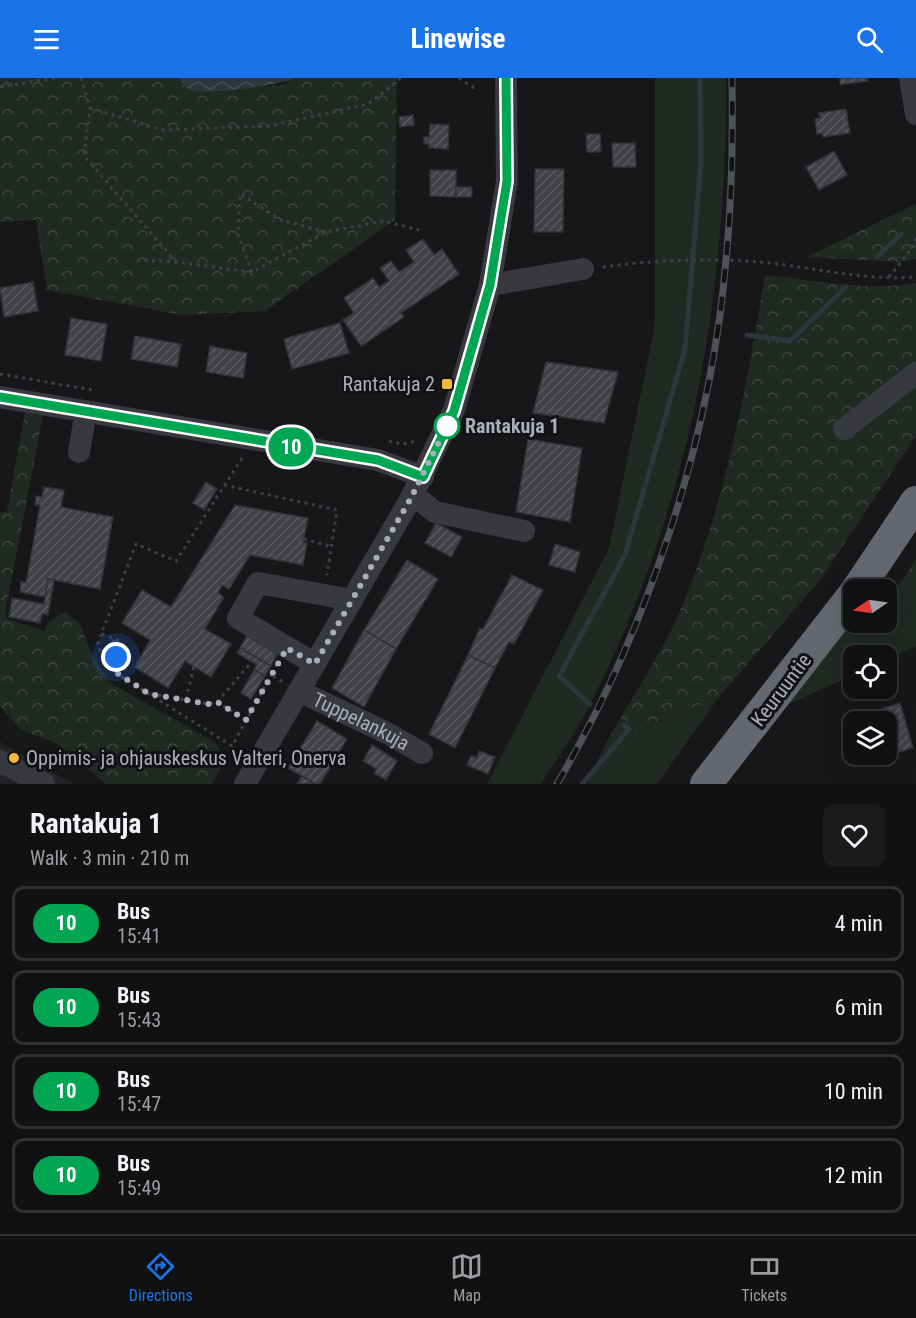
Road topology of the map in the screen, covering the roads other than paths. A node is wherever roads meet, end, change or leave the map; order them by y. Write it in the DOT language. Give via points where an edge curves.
graph roads {
  1 [pos="506,78"];
  2 [pos="910,78"];
  3 [pos="916,114"];
  4 [pos="583,269"];
  5 [pos="490,285"];
  6 [pos="916,373"];
  7 [pos="0,397"];
  8 [pos="86,411"];
  9 [pos="844,429"];
  10 [pos="79,452"];
  11 [pos="423,477"];
  12 [pos="411,498"];
  13 [pos="916,502"];
  14 [pos="524,531"];
  15 [pos="864,579"];
  16 [pos="352,600"];
  17 [pos="843,608"];
  18 [pos="315,664"];
  19 [pos="293,688"];
  20 [pos="422,753"];
  21 [pos="0,760"];
  22 [pos="44,784"];
  23 [pos="245,784"];
  24 [pos="706,784"];
  1 -- 5 [label="street" via="507,181"];
  2 -- 3 [label="street"];
  4 -- 5 [label="street"];
  5 -- 11 [label="street" via="454,411"];
  6 -- 9 [label="street"];
  7 -- 8 [label="street"];
  8 -- 10 [label="street"];
  8 -- 11 [label="street" via="378,460"];
  11 -- 12 [label="street"];
  12 -- 14 [label="street" via="435,512"];
  12 -- 16 [label="street"];
  13 -- 15 [label="highway"];
  16 -- 18 [label="street"];
  16 -- 18 [label="street" via="258,584 238,618"];
  17 -- 24 [label="highway, Keuruuntie"];
  18 -- 19 [label="street"];
  19 -- 20 [label="street, Tuppelankuja"];
  19 -- 23 [label="street" via="257,748"];
  21 -- 22 [label="street"];
}
